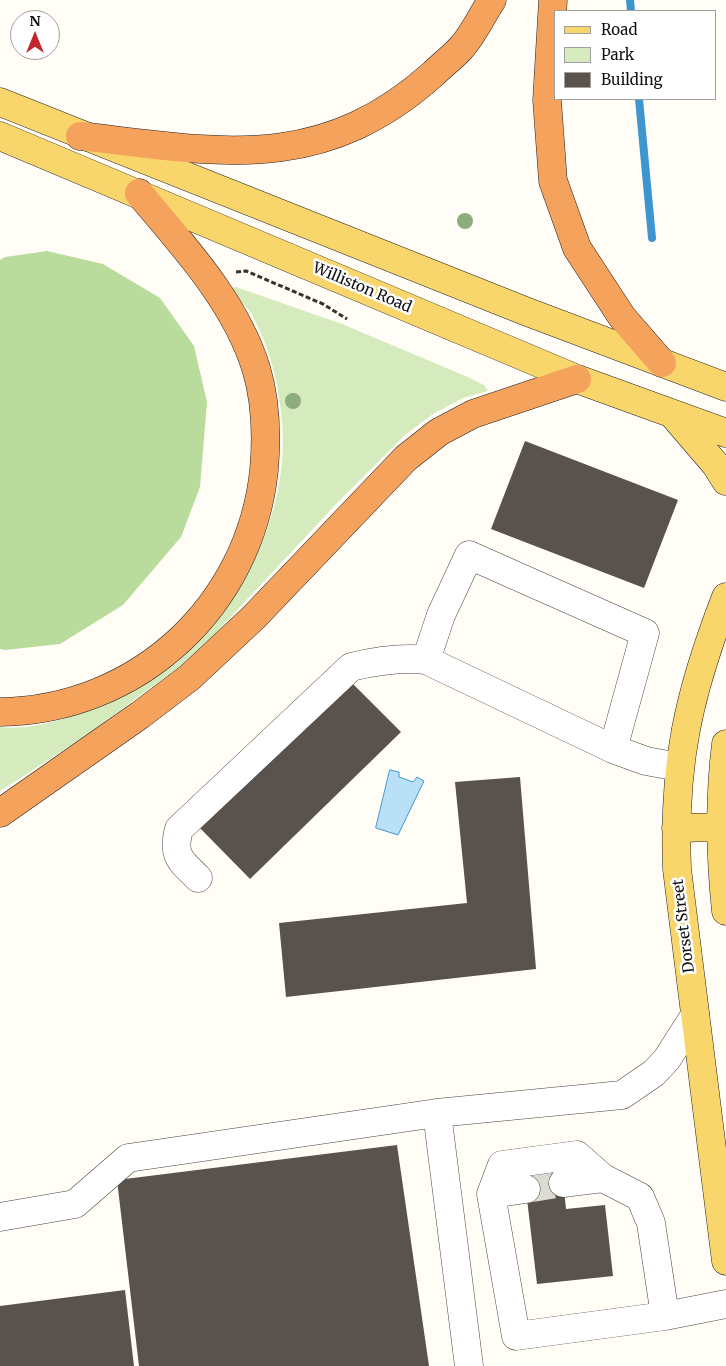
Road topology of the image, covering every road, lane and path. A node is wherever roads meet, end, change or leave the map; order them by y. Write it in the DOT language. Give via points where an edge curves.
graph roads {
  1 [pos="492,0"];
  2 [pos="553,0"];
  3 [pos="7,105"];
  4 [pos="2,136"];
  5 [pos="80,136"];
  6 [pos="139,193"];
  7 [pos="234,272"];
  8 [pos="347,319"];
  9 [pos="662,363"];
  10 [pos="577,379"];
  11 [pos="726,387"];
  12 [pos="674,416"];
  13 [pos="726,433"];
  14 [pos="726,481"];
  15 [pos="726,597"];
  16 [pos="426,660"];
  17 [pos="0,712"];
  18 [pos="726,744"];
  19 [pos="613,750"];
  20 [pos="679,767"];
  21 [pos="0,813"];
  22 [pos="723,826"];
  23 [pos="676,828"];
  24 [pos="198,878"];
  25 [pos="726,911"];
  26 [pos="695,1015"];
  27 [pos="437,1113"];
  28 [pos="603,1178"];
  29 [pos="563,1184"];
  30 [pos="526,1189"];
  31 [pos="491,1194"];
  32 [pos="0,1217"];
  33 [pos="726,1261"];
  34 [pos="726,1304"];
  35 [pos="665,1316"];
  36 [pos="468,1366"];
  1 -- 5 [label="highway" via="462,48 411,93 376,117 346,131 305,144 229,151"];
  2 -- 9 [label="highway" via="547,100 553,182 576,248 622,317"];
  3 -- 5 [label="main road"];
  4 -- 6 [label="main road, Williston Road"];
  5 -- 9 [label="main road"];
  6 -- 10 [label="main road, Williston Road"];
  6 -- 17 [label="highway" via="214,285 247,342 257,371 266,428 262,489 255,516 248,542 223,590 182,638 155,660 96,694 66,705"];
  7 -- 8 [label="path" via="246,271 323,304"];
  9 -- 11 [label="main road"];
  10 -- 12 [label="main road, Williston Road"];
  10 -- 21 [label="highway" via="473,414 439,432 406,458 254,617 190,677"];
  12 -- 13 [label="main road, Williston Road"];
  12 -- 14 [label="main road"];
  15 -- 20 [label="main road, Dorset Street" via="691,697"];
  16 -- 19 [label="lane"];
  16 -- 19 [label="lane" via="441,616 469,555 645,633"];
  16 -- 24 [label="lane" via="379,660 351,667 179,829 175,843 178,858"];
  18 -- 22 [label="main road" via="720,789"];
  19 -- 20 [label="lane"];
  20 -- 23 [label="main road, Dorset Street"];
  22 -- 23 [label="main road"];
  22 -- 25 [label="main road" via="721,867"];
  23 -- 26 [label="main road, Dorset Street"];
  26 -- 27 [label="lane" via="667,1059 654,1073 622,1095"];
  26 -- 33 [label="main road, Dorset Street"];
  27 -- 32 [label="lane" via="128,1158 75,1204"];
  27 -- 36 [label="lane"];
  28 -- 29 [label="lane"];
  28 -- 31 [label="lane" via="577,1155 502,1165"];
  28 -- 35 [label="lane" via="640,1197 651,1223"];
  30 -- 31 [label="lane"];
  31 -- 35 [label="lane" via="516,1336"];
  34 -- 35 [label="lane"];
}
